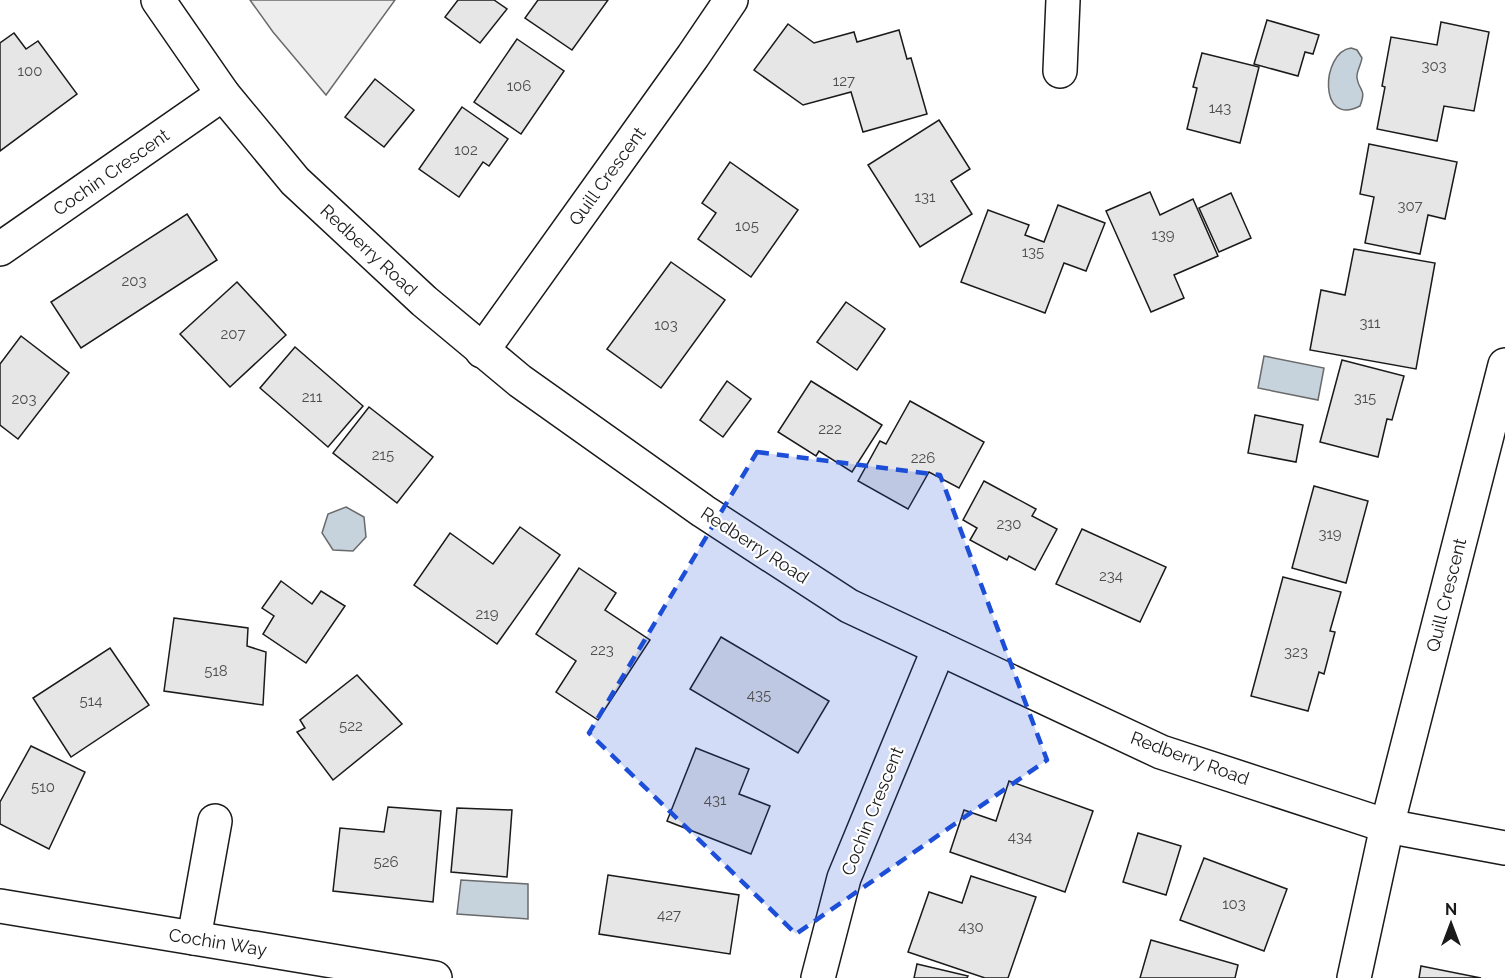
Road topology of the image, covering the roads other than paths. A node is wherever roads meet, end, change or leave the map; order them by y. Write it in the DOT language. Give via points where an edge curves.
graph roads {
  1 [pos="158,0"];
  2 [pos="731,0"];
  3 [pos="1063,0"];
  4 [pos="1060,71"];
  5 [pos="223,94"];
  6 [pos="0,249"];
  7 [pos="482,351"];
  8 [pos="1505,365"];
  9 [pos="939,648"];
  10 [pos="215,821"];
  11 [pos="1387,826"];
  12 [pos="1505,848"];
  13 [pos="0,906"];
  14 [pos="194,938"];
  15 [pos="435,978"];
  16 [pos="818,978"];
  17 [pos="1354,978"];
  1 -- 5 [label="street, Redberry Road"];
  2 -- 7 [label="street, Quill Crescent"];
  3 -- 4 [label="street"];
  5 -- 6 [label="street, Cochin Crescent"];
  5 -- 7 [label="street, Redberry Road" via="295,181"];
  7 -- 9 [label="street, Redberry Road" via="703,511 849,606"];
  8 -- 11 [label="street, Quill Crescent"];
  9 -- 11 [label="street, Redberry Road" via="1161,752"];
  9 -- 16 [label="street, Cochin Crescent" via="844,878"];
  10 -- 14 [label="street"];
  11 -- 12 [label="street, Redberry Road"];
  11 -- 17 [label="street, Quill Crescent"];
  13 -- 14 [label="street, Cochin Way"];
  14 -- 15 [label="street, Cochin Way"];
}
